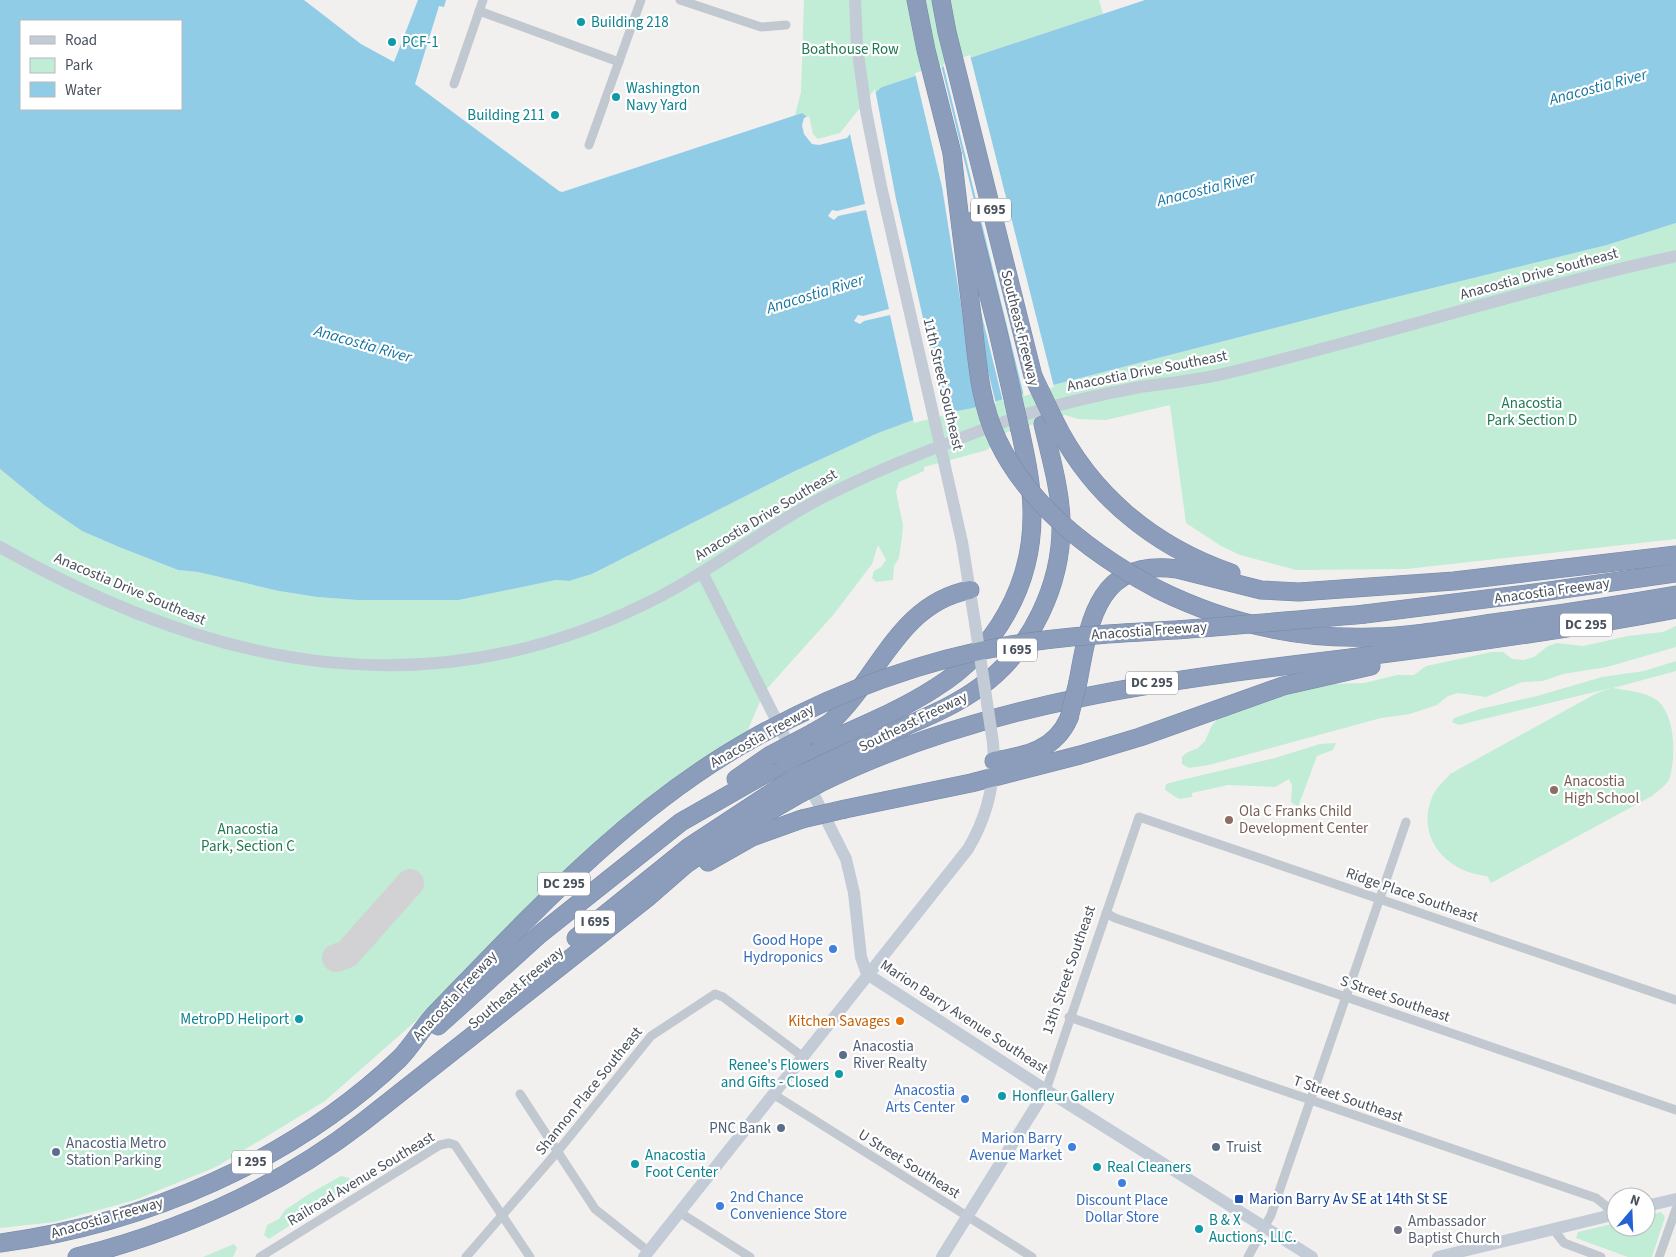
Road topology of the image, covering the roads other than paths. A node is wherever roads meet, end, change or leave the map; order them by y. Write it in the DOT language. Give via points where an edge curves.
graph roads {
  1 [pos="483,0"];
  2 [pos="641,0"];
  3 [pos="680,0"];
  4 [pos="855,0"];
  5 [pos="916,0"];
  6 [pos="941,0"];
  7 [pos="479,11"];
  8 [pos="786,26"];
  9 [pos="619,62"];
  10 [pos="454,84"];
  11 [pos="589,145"];
  12 [pos="952,153"];
  13 [pos="1676,256"];
  14 [pos="1049,422"];
  15 [pos="0,547"];
  16 [pos="1676,555"];
  17 [pos="702,572"];
  18 [pos="1676,573"];
  19 [pos="970,590"];
  20 [pos="1344,590"];
  21 [pos="1676,595"];
  22 [pos="1676,609"];
  23 [pos="1496,638"];
  24 [pos="994,760"];
  25 [pos="817,776"];
  26 [pos="798,785"];
  27 [pos="1139,817"];
  28 [pos="681,822"];
  29 [pos="1406,822"];
  30 [pos="647,898"];
  31 [pos="1380,898"];
  32 [pos="1106,913"];
  33 [pos="867,974"];
  34 [pos="1346,997"];
  35 [pos="1676,1000"];
  36 [pos="1070,1017"];
  37 [pos="402,1056"];
  38 [pos="802,1056"];
  39 [pos="410,1083"];
  40 [pos="1046,1090"];
  41 [pos="520,1094"];
  42 [pos="773,1094"];
  43 [pos="1311,1100"];
  44 [pos="1676,1110"];
  45 [pos="558,1151"];
  46 [pos="1676,1199"];
  47 [pos="1656,1204"];
  48 [pos="1606,1206"];
  49 [pos="1676,1209"];
  50 [pos="679,1212"];
  51 [pos="503,1216"];
  52 [pos="967,1216"];
  53 [pos="1606,1217"];
  54 [pos="1265,1227"];
  55 [pos="82,1228"];
  56 [pos="1554,1230"];
  57 [pos="0,1232"];
  58 [pos="0,1243"];
  59 [pos="646,1254"];
  60 [pos="76,1257"];
  61 [pos="260,1257"];
  62 [pos="466,1257"];
  63 [pos="530,1257"];
  64 [pos="750,1257"];
  65 [pos="942,1257"];
  66 [pos="1032,1257"];
  67 [pos="1248,1257"];
  68 [pos="1312,1257"];
  69 [pos="1438,1257"];
  70 [pos="1601,1257"];
  71 [pos="1660,1257"];
  1 -- 7 [label="street"];
  2 -- 9 [label="street"];
  3 -- 8 [label="street" via="761,28"];
  4 -- 19 [label="main road, 11th Street Southeast, bridge" via="857,46 866,111"];
  5 -- 12 [label="highway, Southeast Freeway / I 695"];
  6 -- 14 [label="highway, Southeast Freeway / I 695, bridge" via="1032,376"];
  7 -- 9 [label="street"];
  7 -- 10 [label="street"];
  9 -- 11 [label="street"];
  12 -- 21 [label="highway, bridge" via="980,382 998,442 1023,481 1060,520 1110,560 1157,589 1207,611 1250,624 1297,634 1354,638 1448,630"];
  12 -- 28 [label="highway, Southeast Freeway / I 695, bridge" via="998,332 1031,494 1031,539 1020,584 1000,625 979,653 936,688 805,752"];
  13 -- 17 [label="main road, Anacostia Drive Southeast" via="1226,373 1118,391 1027,414 847,485"];
  14 -- 20 [label="highway" via="1099,488 1132,519 1170,545 1219,569 1263,582"];
  14 -- 25 [label="highway, Southeast Freeway / I 695" via="1060,540 1048,594 1022,644 990,679 962,699"];
  15 -- 17 [label="main road, Anacostia Drive Southeast" via="75,586 207,639 293,659 360,666 455,661 534,646 600,624 657,598"];
  16 -- 20 [label="highway" via="1509,576"];
  17 -- 33 [label="main road, Marion Barry Avenue Southeast" via="846,860 854,893 860,952"];
  18 -- 37 [label="highway, Anacostia Freeway / DC 295, bridge" via="1365,614 1083,636 992,649 929,664 868,685 816,706 752,739 688,778 616,835 546,899 425,1024"];
  19 -- 24 [label="main road, 11th Street Southeast, bridge"];
  19 -- 28 [label="highway, bridge" via="950,596 918,615 831,722 769,756"];
  20 -- 24 [label="highway, bridge" via="1271,592 1177,569 1156,567 1139,571 1112,586 1096,606 1069,718 1058,736 1044,748 1028,755"];
  22 -- 23 [label="highway, Anacostia Freeway / DC 295"];
  23 -- 24 [label="highway" via="1298,682 1102,749"];
  23 -- 25 [label="highway, Anacostia Freeway / DC 295" via="1194,677 1067,699 986,719"];
  24 -- 30 [label="highway, bridge" via="752,837"];
  24 -- 33 [label="main road" via="987,805 975,837 951,873"];
  25 -- 26 [label="highway, Anacostia Freeway / DC 295, bridge"];
  26 -- 30 [label="highway, Anacostia Freeway / DC 295" via="686,864"];
  26 -- 39 [label="highway, Southeast Freeway / I 695" via="689,847 448,1046"];
  27 -- 31 [label="street, Ridge Place Southeast"];
  27 -- 32 [label="street, 13th Street Southeast"];
  28 -- 37 [label="highway, Southeast Freeway / I 695" via="540,934"];
  29 -- 31 [label="street"];
  30 -- 39 [label="highway, Anacostia Freeway / DC 295"];
  31 -- 34 [label="street"];
  31 -- 35 [label="street, Ridge Place Southeast"];
  32 -- 34 [label="street, S Street Southeast"];
  32 -- 36 [label="street, 13th Street Southeast"];
  33 -- 38 [label="main road"];
  33 -- 40 [label="main road, Marion Barry Avenue Southeast"];
  34 -- 43 [label="street"];
  34 -- 44 [label="street, S Street Southeast"];
  36 -- 40 [label="street, 13th Street Southeast"];
  36 -- 43 [label="street, T Street Southeast"];
  37 -- 55 [label="highway, Anacostia Freeway / I 295" via="330,1113 252,1162 169,1200"];
  38 -- 42 [label="main road"];
  38 -- 45 [label="street, Shannon Place Southeast" via="723,996 715,994 651,1036"];
  39 -- 60 [label="highway, Anacostia Freeway / I 295" via="342,1138 246,1195 168,1229"];
  40 -- 52 [label="main road, 13th Street Southeast"];
  40 -- 54 [label="main road, Marion Barry Avenue Southeast"];
  41 -- 45 [label="street"];
  42 -- 50 [label="main road"];
  42 -- 52 [label="street, U Street Southeast"];
  43 -- 48 [label="street, T Street Southeast" via="1596,1198"];
  43 -- 54 [label="street"];
  45 -- 51 [label="street, Shannon Place Southeast"];
  45 -- 59 [label="street" via="595,1209"];
  46 -- 47 [label="main road"];
  49 -- 71 [label="street"];
  50 -- 59 [label="main road"];
  50 -- 64 [label="street"];
  51 -- 61 [label="street, Railroad Avenue Southeast" via="455,1146 443,1144"];
  51 -- 62 [label="street, Shannon Place Southeast"];
  51 -- 63 [label="street, Railroad Avenue Southeast"];
  52 -- 65 [label="main road, 13th Street Southeast"];
  52 -- 66 [label="street, U Street Southeast"];
  53 -- 56 [label="main road"];
  54 -- 67 [label="street"];
  54 -- 68 [label="main road, Marion Barry Avenue Southeast"];
  55 -- 57 [label="highway"];
  55 -- 58 [label="highway, Anacostia Freeway / I 295"];
  56 -- 69 [label="main road"];
  56 -- 70 [label="street" via="1564,1243"];
}
